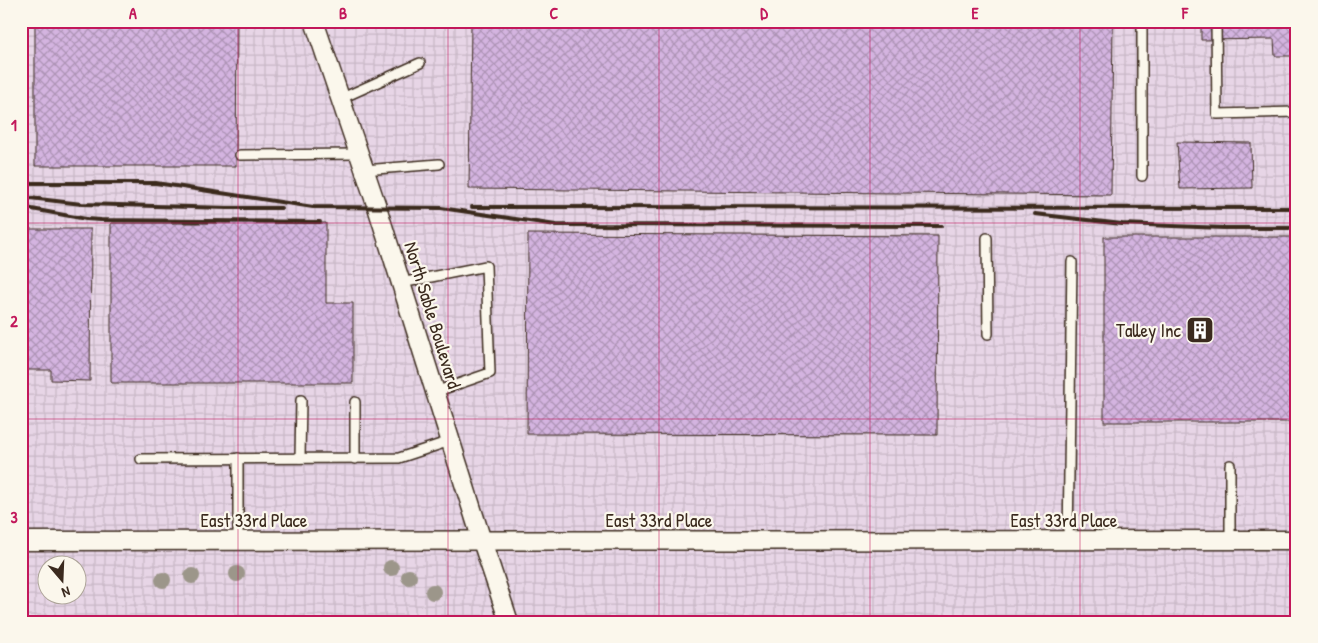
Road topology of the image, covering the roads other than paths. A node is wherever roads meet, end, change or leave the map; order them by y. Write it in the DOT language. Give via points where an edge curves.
graph roads {
  1 [pos="314,21"];
  2 [pos="1142,21"];
  3 [pos="1216,21"];
  4 [pos="420,63"];
  5 [pos="340,100"];
  6 [pos="1297,112"];
  7 [pos="240,155"];
  8 [pos="361,162"];
  9 [pos="439,164"];
  10 [pos="1142,176"];
  11 [pos="987,238"];
  12 [pos="1072,262"];
  13 [pos="401,283"];
  14 [pos="988,334"];
  15 [pos="435,392"];
  16 [pos="301,400"];
  17 [pos="356,402"];
  18 [pos="450,441"];
  19 [pos="141,458"];
  20 [pos="238,458"];
  21 [pos="300,458"];
  22 [pos="355,459"];
  23 [pos="1230,465"];
  24 [pos="1230,540"];
  25 [pos="1297,540"];
  26 [pos="21,541"];
  27 [pos="482,541"];
  28 [pos="1068,541"];
  29 [pos="238,542"];
  30 [pos="509,622"];
  1 -- 5 [label="street, North Sable Boulevard"];
  2 -- 10 [label="lane"];
  3 -- 6 [label="lane" via="1217,114"];
  4 -- 5 [label="lane"];
  5 -- 8 [label="street, North Sable Boulevard"];
  7 -- 8 [label="lane"];
  8 -- 9 [label="lane"];
  8 -- 13 [label="street, North Sable Boulevard"];
  11 -- 14 [label="lane"];
  12 -- 28 [label="lane"];
  13 -- 15 [label="street, North Sable Boulevard"];
  13 -- 15 [label="lane" via="486,266 490,373"];
  15 -- 18 [label="street, North Sable Boulevard"];
  16 -- 21 [label="lane"];
  17 -- 22 [label="lane"];
  18 -- 22 [label="lane" via="399,458"];
  18 -- 27 [label="street, North Sable Boulevard"];
  19 -- 20 [label="lane"];
  20 -- 21 [label="lane"];
  20 -- 29 [label="lane"];
  21 -- 22 [label="lane"];
  23 -- 24 [label="lane"];
  24 -- 25 [label="street, East 33rd Place"];
  24 -- 28 [label="street, East 33rd Place"];
  26 -- 29 [label="street, East 33rd Place"];
  27 -- 28 [label="street, East 33rd Place"];
  27 -- 29 [label="street, East 33rd Place"];
  27 -- 30 [label="street, North Sable Boulevard"];
}
